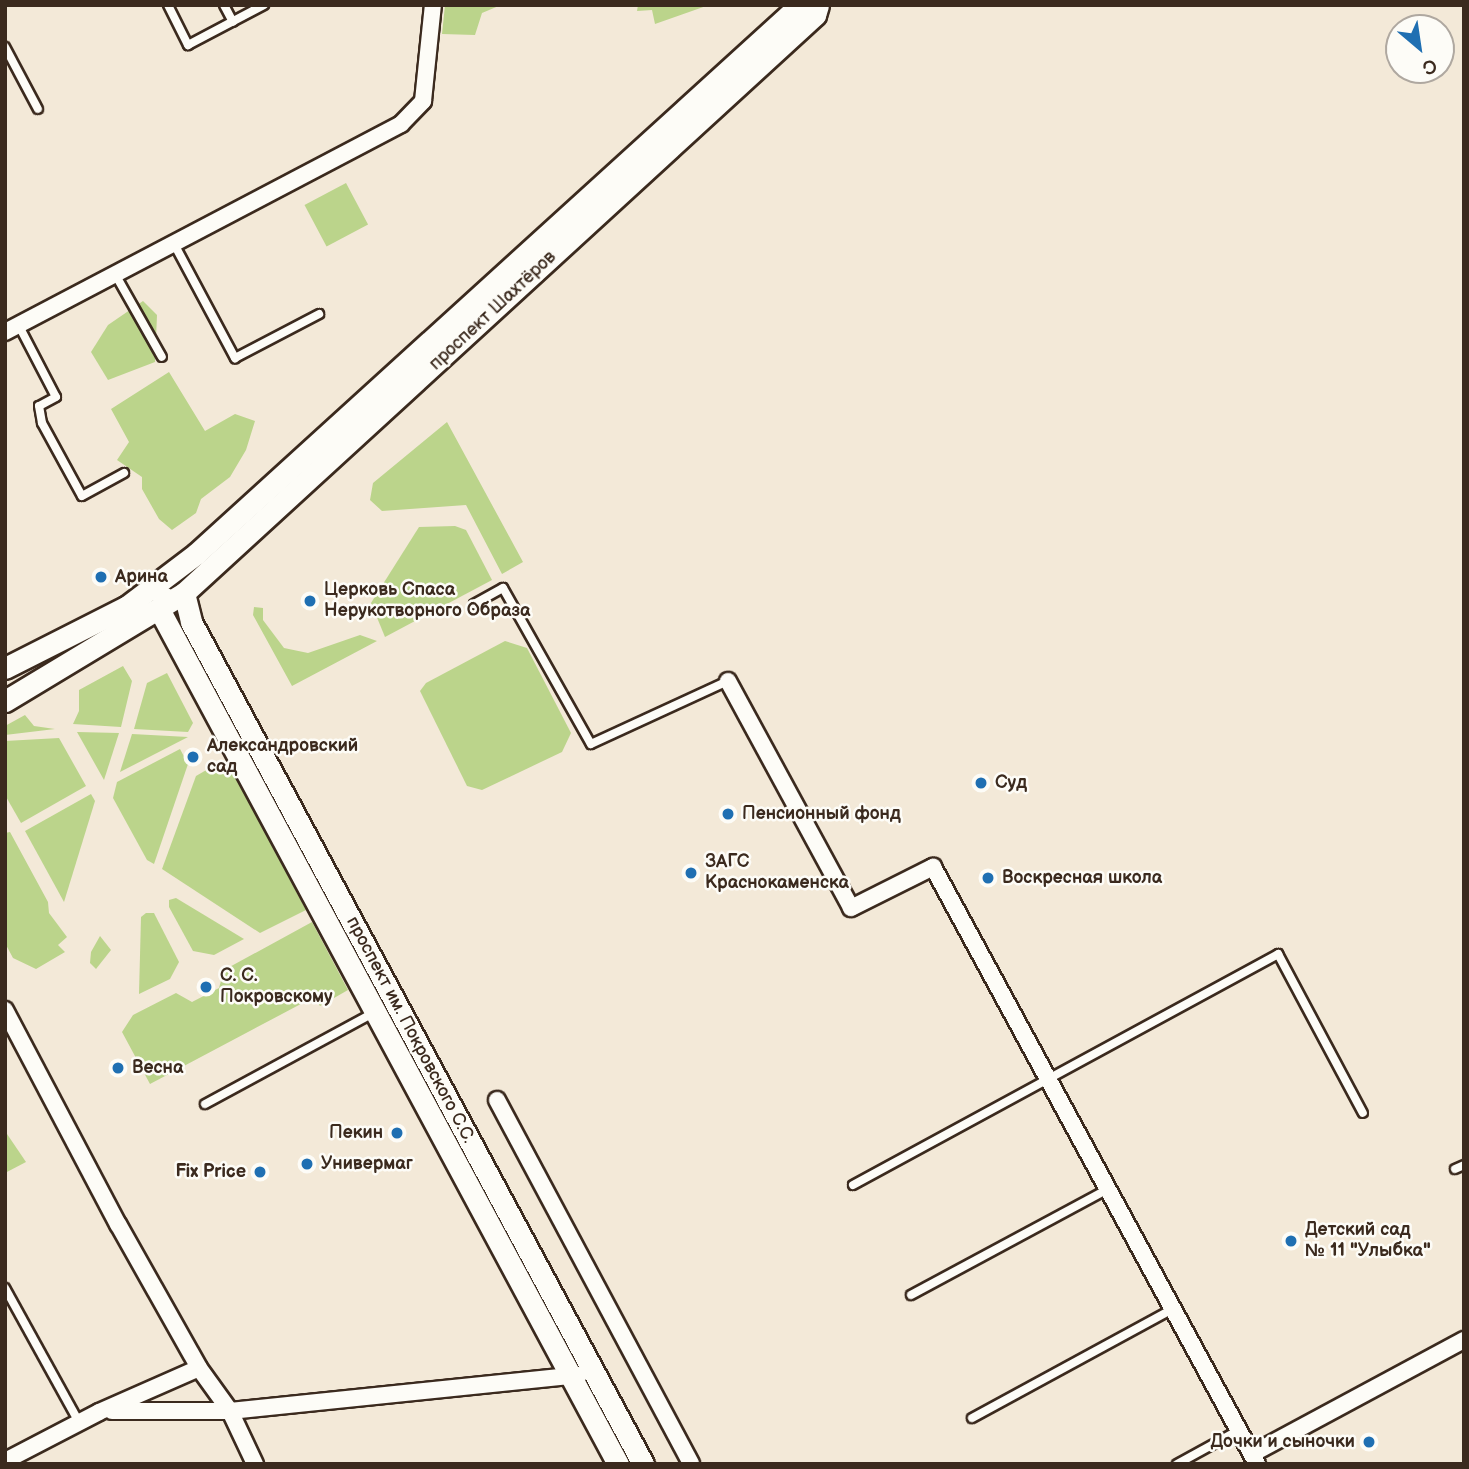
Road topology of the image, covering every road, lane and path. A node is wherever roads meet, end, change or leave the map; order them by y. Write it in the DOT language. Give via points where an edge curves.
graph roads {
  1 [pos="167,5"];
  2 [pos="224,5"];
  3 [pos="264,5"];
  4 [pos="433,5"];
  5 [pos="800,5"];
  6 [pos="818,5"];
  7 [pos="233,22"];
  8 [pos="5,47"];
  9 [pos="38,109"];
  10 [pos="173,242"];
  11 [pos="115,274"];
  12 [pos="319,314"];
  13 [pos="12,328"];
  14 [pos="162,357"];
  15 [pos="124,473"];
  16 [pos="183,564"];
  17 [pos="184,593"];
  18 [pos="474,604"];
  19 [pos="126,607"];
  20 [pos="160,611"];
  21 [pos="191,622"];
  22 [pos="5,668"];
  23 [pos="728,681"];
  24 [pos="5,701"];
  25 [pos="5,1010"];
  26 [pos="376,1011"];
  27 [pos="1048,1079"];
  28 [pos="497,1100"];
  29 [pos="205,1104"];
  30 [pos="1363,1113"];
  31 [pos="1464,1165"];
  32 [pos="1455,1170"];
  33 [pos="853,1185"];
  34 [pos="1108,1189"];
  35 [pos="5,1288"];
  36 [pos="911,1295"];
  37 [pos="1173,1309"];
  38 [pos="1464,1340"];
  39 [pos="199,1368"];
  40 [pos="569,1374"];
  41 [pos="595,1376"];
  42 [pos="230,1411"];
  43 [pos="99,1412"];
  44 [pos="972,1418"];
  45 [pos="79,1422"];
  46 [pos="1239,1430"];
  47 [pos="1254,1459"];
  48 [pos="10,1461"];
  49 [pos="256,1464"];
  50 [pos="618,1464"];
  51 [pos="643,1464"];
  52 [pos="691,1464"];
  53 [pos="1177,1464"];
  1 -- 7 [label="lane" via="188,45"];
  2 -- 7 [label="lane"];
  3 -- 7 [label="lane"];
  4 -- 10 [label="street" via="423,101 401,124"];
  5 -- 16 [label="main road, проспект Шахтёров"];
  6 -- 17 [label="main road, проспект Шахтёров" via="815,15"];
  8 -- 9 [label="lane"];
  10 -- 11 [label="street"];
  10 -- 12 [label="lane" via="235,358"];
  11 -- 13 [label="street"];
  11 -- 14 [label="lane"];
  13 -- 15 [label="lane" via="56,397 39,407 42,423 82,496"];
  16 -- 19 [label="main road, проспект Шахтёров"];
  16 -- 20 [label="main road, проспект Шахтёров"];
  17 -- 20 [label="main road, проспект Шахтёров"];
  17 -- 21 [label="main road, проспект им. Покровского С.С."];
  18 -- 23 [label="lane" via="503,589 591,744"];
  19 -- 20 [label="main road"];
  19 -- 22 [label="main road, проспект Шахтёров"];
  20 -- 21 [label="main road"];
  20 -- 24 [label="main road, проспект Шахтёров"];
  20 -- 26 [label="main road, проспект им. Покровского С.С."];
  21 -- 41 [label="main road, проспект им. Покровского С.С."];
  23 -- 27 [label="street" via="851,908 933,867"];
  25 -- 39 [label="street"];
  26 -- 29 [label="lane"];
  26 -- 40 [label="main road, проспект им. Покровского С.С."];
  27 -- 30 [label="lane" via="1278,954"];
  27 -- 33 [label="lane"];
  27 -- 34 [label="street"];
  28 -- 52 [label="street"];
  31 -- 32 [label="lane"];
  34 -- 36 [label="lane"];
  34 -- 37 [label="street"];
  35 -- 45 [label="lane"];
  37 -- 44 [label="lane"];
  37 -- 46 [label="street"];
  38 -- 47 [label="street"];
  39 -- 42 [label="street"];
  39 -- 43 [label="street"];
  40 -- 41 [label="street"];
  40 -- 42 [label="street"];
  40 -- 50 [label="main road, проспект им. Покровского С.С."];
  41 -- 51 [label="main road, проспект им. Покровского С.С."];
  42 -- 43 [label="street"];
  42 -- 49 [label="street"];
  43 -- 45 [label="street"];
  45 -- 48 [label="street"];
  46 -- 47 [label="street"];
  46 -- 53 [label="lane"];
}
